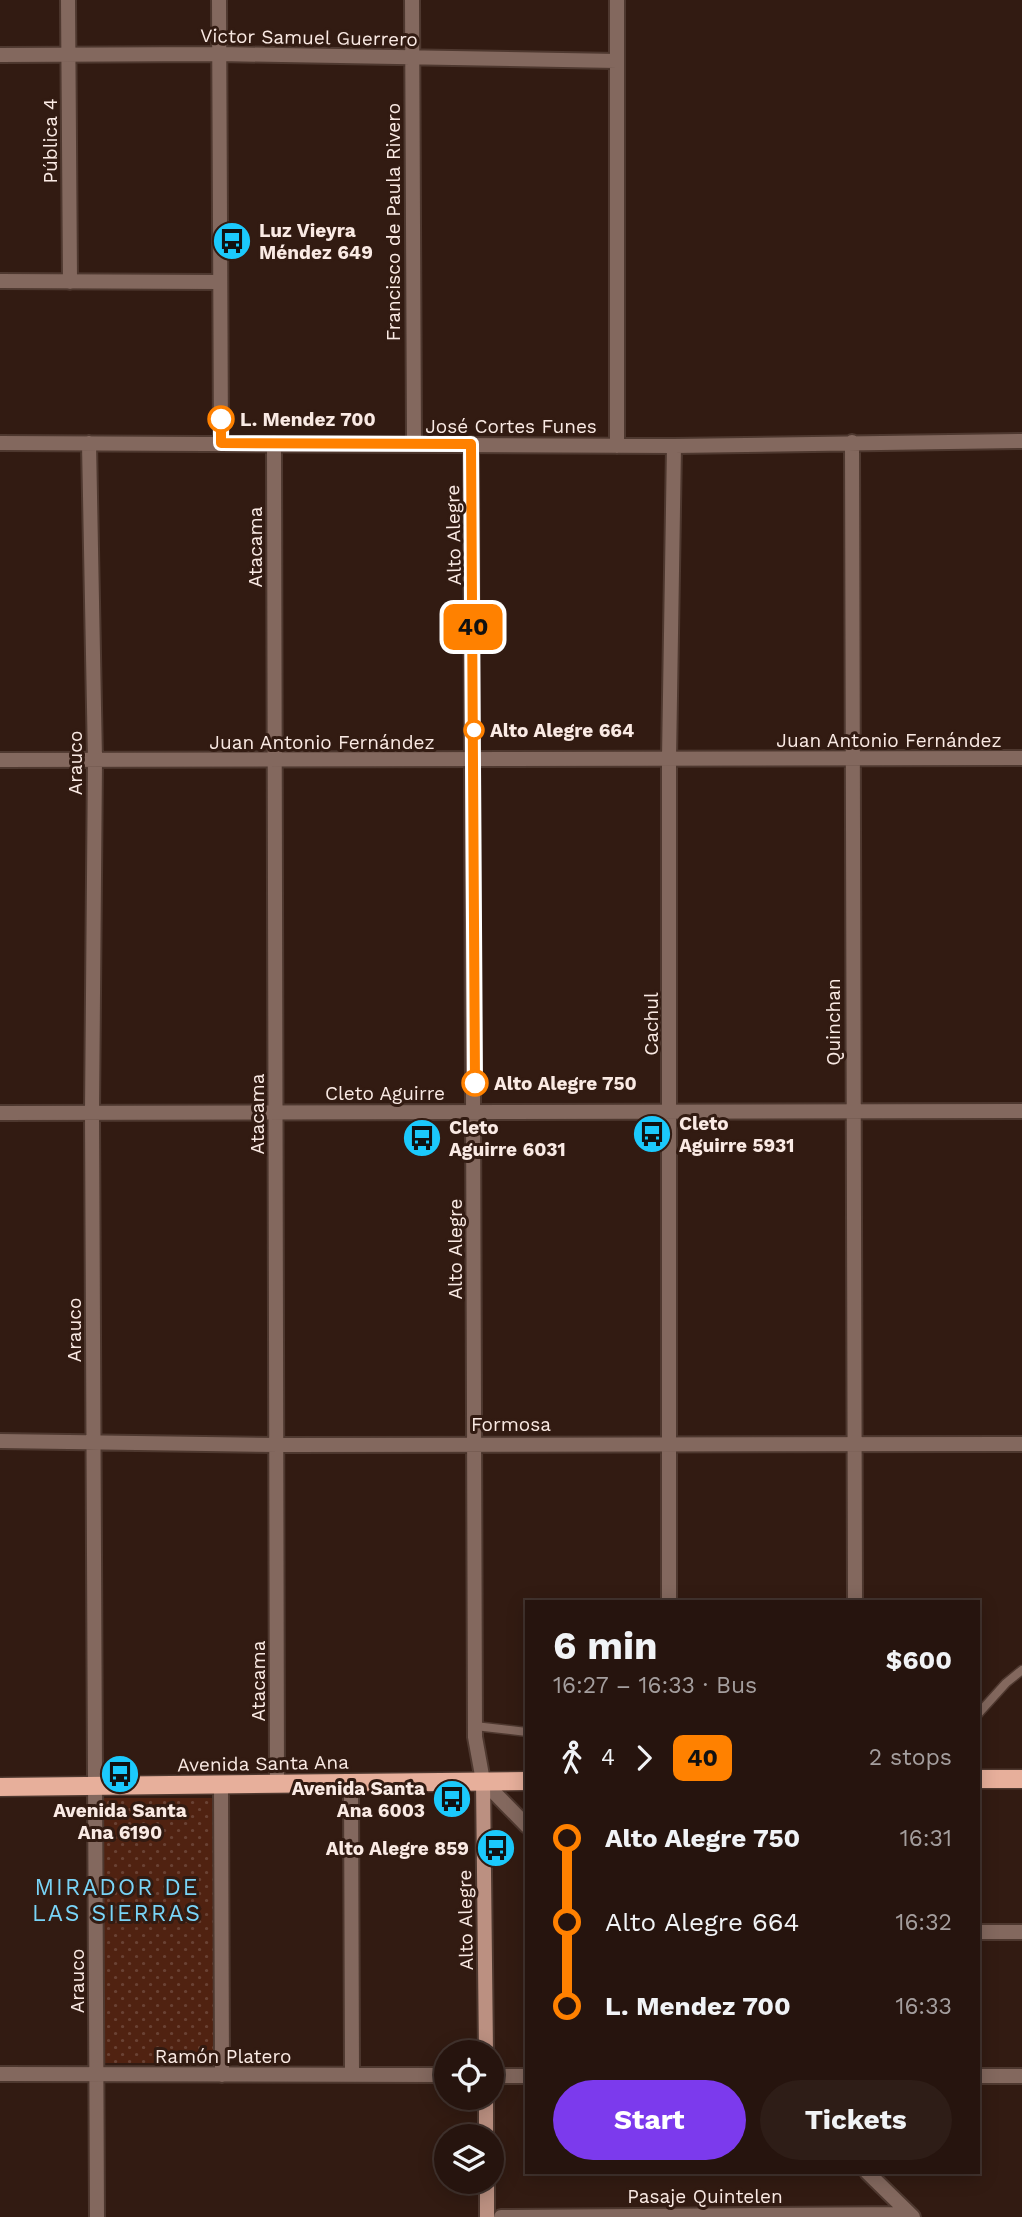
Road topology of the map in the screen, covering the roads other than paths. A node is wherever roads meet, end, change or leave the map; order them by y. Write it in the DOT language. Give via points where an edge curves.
graph roads {
  1 [pos="68,0"];
  2 [pos="219,0"];
  3 [pos="412,0"];
  4 [pos="617,0"];
  5 [pos="219,54"];
  6 [pos="0,55"];
  7 [pos="68,55"];
  8 [pos="411,57"];
  9 [pos="617,61"];
  10 [pos="0,282"];
  11 [pos="70,282"];
  12 [pos="220,282"];
  13 [pos="1022,441"];
  14 [pos="852,442"];
  15 [pos="0,443"];
  16 [pos="89,443"];
  17 [pos="221,443"];
  18 [pos="274,444"];
  19 [pos="414,444"];
  20 [pos="471,444"];
  21 [pos="617,446"];
  22 [pos="674,446"];
  23 [pos="1022,758"];
  24 [pos="669,759"];
  25 [pos="0,760"];
  26 [pos="94,760"];
  27 [pos="851,760"];
  28 [pos="276,761"];
  29 [pos="474,761"];
  30 [pos="1022,1111"];
  31 [pos="475,1112"];
  32 [pos="0,1113"];
  33 [pos="92,1113"];
  34 [pos="276,1113"];
  35 [pos="671,1114"];
  36 [pos="853,1114"];
  37 [pos="94,1440"];
  38 [pos="0,1441"];
  39 [pos="670,1443"];
  40 [pos="854,1443"];
  41 [pos="474,1444"];
  42 [pos="1022,1444"];
  43 [pos="278,1445"];
  44 [pos="669,1600"];
  45 [pos="855,1600"];
  46 [pos="1022,1670"];
  47 [pos="980,1712"];
  48 [pos="475,1726"];
  49 [pos="525,1732"];
  50 [pos="980,1779"];
  51 [pos="1022,1779"];
  52 [pos="483,1781"];
  53 [pos="525,1781"];
  54 [pos="351,1782"];
  55 [pos="277,1784"];
  56 [pos="221,1785"];
  57 [pos="0,1787"];
  58 [pos="94,1787"];
  59 [pos="525,1824"];
  60 [pos="1022,1931"];
  61 [pos="980,1932"];
  62 [pos="485,2040"];
  63 [pos="0,2074"];
  64 [pos="352,2074"];
  65 [pos="96,2075"];
  66 [pos="222,2075"];
  67 [pos="434,2076"];
  68 [pos="504,2076"];
  69 [pos="525,2076"];
  70 [pos="980,2076"];
  71 [pos="1022,2076"];
  72 [pos="869,2174"];
  73 [pos="487,2194"];
  74 [pos="911,2215"];
  75 [pos="97,2217"];
  76 [pos="487,2217"];
  77 [pos="502,2217"];
  1 -- 7 [label="street, Pública 4"];
  2 -- 5 [label="street"];
  3 -- 8 [label="street, Francisco de Paula Rivero"];
  4 -- 9 [label="street"];
  5 -- 7 [label="street, Victor Samuel Guerrero"];
  5 -- 8 [label="street, Victor Samuel Guerrero"];
  5 -- 12 [label="street"];
  6 -- 7 [label="street, Victor Samuel Guerrero"];
  7 -- 11 [label="street, Pública 4"];
  8 -- 9 [label="street, Victor Samuel Guerrero"];
  8 -- 19 [label="street, Francisco de Paula Rivero"];
  9 -- 21 [label="street"];
  10 -- 11 [label="street"];
  11 -- 12 [label="street"];
  12 -- 17 [label="street"];
  13 -- 14 [label="street, José Cortes Funes"];
  14 -- 22 [label="street, José Cortes Funes"];
  14 -- 27 [label="street, Quinchan"];
  15 -- 16 [label="street, José Cortes Funes"];
  16 -- 17 [label="street, José Cortes Funes"];
  16 -- 26 [label="street, Arauco"];
  17 -- 18 [label="street, José Cortes Funes"];
  18 -- 19 [label="street, José Cortes Funes"];
  18 -- 28 [label="street, Atacama"];
  19 -- 20 [label="street, José Cortes Funes"];
  20 -- 21 [label="street, José Cortes Funes"];
  20 -- 29 [label="street, Alto Alegre"];
  21 -- 22 [label="street, José Cortes Funes"];
  22 -- 24 [label="street, Cachul"];
  23 -- 27 [label="street, Juan Antonio Fernández"];
  24 -- 27 [label="street, Juan Antonio Fernández"];
  24 -- 29 [label="street, Juan Antonio Fernández"];
  24 -- 35 [label="street, Cachul"];
  25 -- 26 [label="street, Juan Antonio Fernández"];
  26 -- 28 [label="street, Juan Antonio Fernández"];
  26 -- 33 [label="street, Arauco"];
  27 -- 36 [label="street, Quinchan"];
  28 -- 29 [label="street, Juan Antonio Fernández"];
  28 -- 34 [label="street, Atacama"];
  29 -- 31 [label="street, Alto Alegre"];
  30 -- 36 [label="street, Cleto Aguirre"];
  31 -- 34 [label="street, Cleto Aguirre"];
  31 -- 35 [label="street, Cleto Aguirre"];
  31 -- 41 [label="street, Alto Alegre"];
  32 -- 33 [label="street, Cleto Aguirre"];
  33 -- 34 [label="street, Cleto Aguirre"];
  33 -- 37 [label="street, Arauco"];
  34 -- 43 [label="street, Atacama"];
  35 -- 36 [label="street, Cleto Aguirre"];
  35 -- 39 [label="street, Cachul"];
  36 -- 40 [label="street, Quinchan"];
  37 -- 38 [label="street, Formosa"];
  37 -- 43 [label="street, Formosa"];
  37 -- 58 [label="street, Arauco"];
  39 -- 40 [label="street, Formosa"];
  39 -- 41 [label="street, Formosa"];
  39 -- 44 [label="street, Cachul"];
  40 -- 42 [label="street, Formosa"];
  40 -- 45 [label="street, Quinchan"];
  41 -- 43 [label="street, Formosa"];
  41 -- 48 [label="street, Alto Alegre"];
  43 -- 55 [label="street, Atacama"];
  46 -- 47 [label="lane"];
  48 -- 49 [label="lane"];
  48 -- 52 [label="street, Alto Alegre"];
  50 -- 51 [label="main road"];
  52 -- 53 [label="main road, Avenida Santa Ana"];
  52 -- 54 [label="main road, Avenida Santa Ana"];
  52 -- 59 [label="street"];
  52 -- 62 [label="main road, Alto Alegre"];
  54 -- 55 [label="main road, Avenida Santa Ana"];
  54 -- 64 [label="street"];
  55 -- 56 [label="main road, Avenida Santa Ana"];
  56 -- 58 [label="main road, Avenida Santa Ana"];
  56 -- 66 [label="street"];
  57 -- 58 [label="main road, Avenida Santa Ana"];
  58 -- 65 [label="street, Arauco"];
  60 -- 61 [label="street"];
  63 -- 65 [label="street, Ramón Platero"];
  64 -- 66 [label="street, Ramón Platero"];
  64 -- 67 [label="street, Ramón Platero"];
  65 -- 66 [label="street, Ramón Platero"];
  65 -- 75 [label="street, Arauco"];
  68 -- 69 [label="street"];
  70 -- 71 [label="street"];
  72 -- 74 [label="street"];
  73 -- 76 [label="main road"];
  74 -- 77 [label="street, Pasaje Quintelen"];
}
